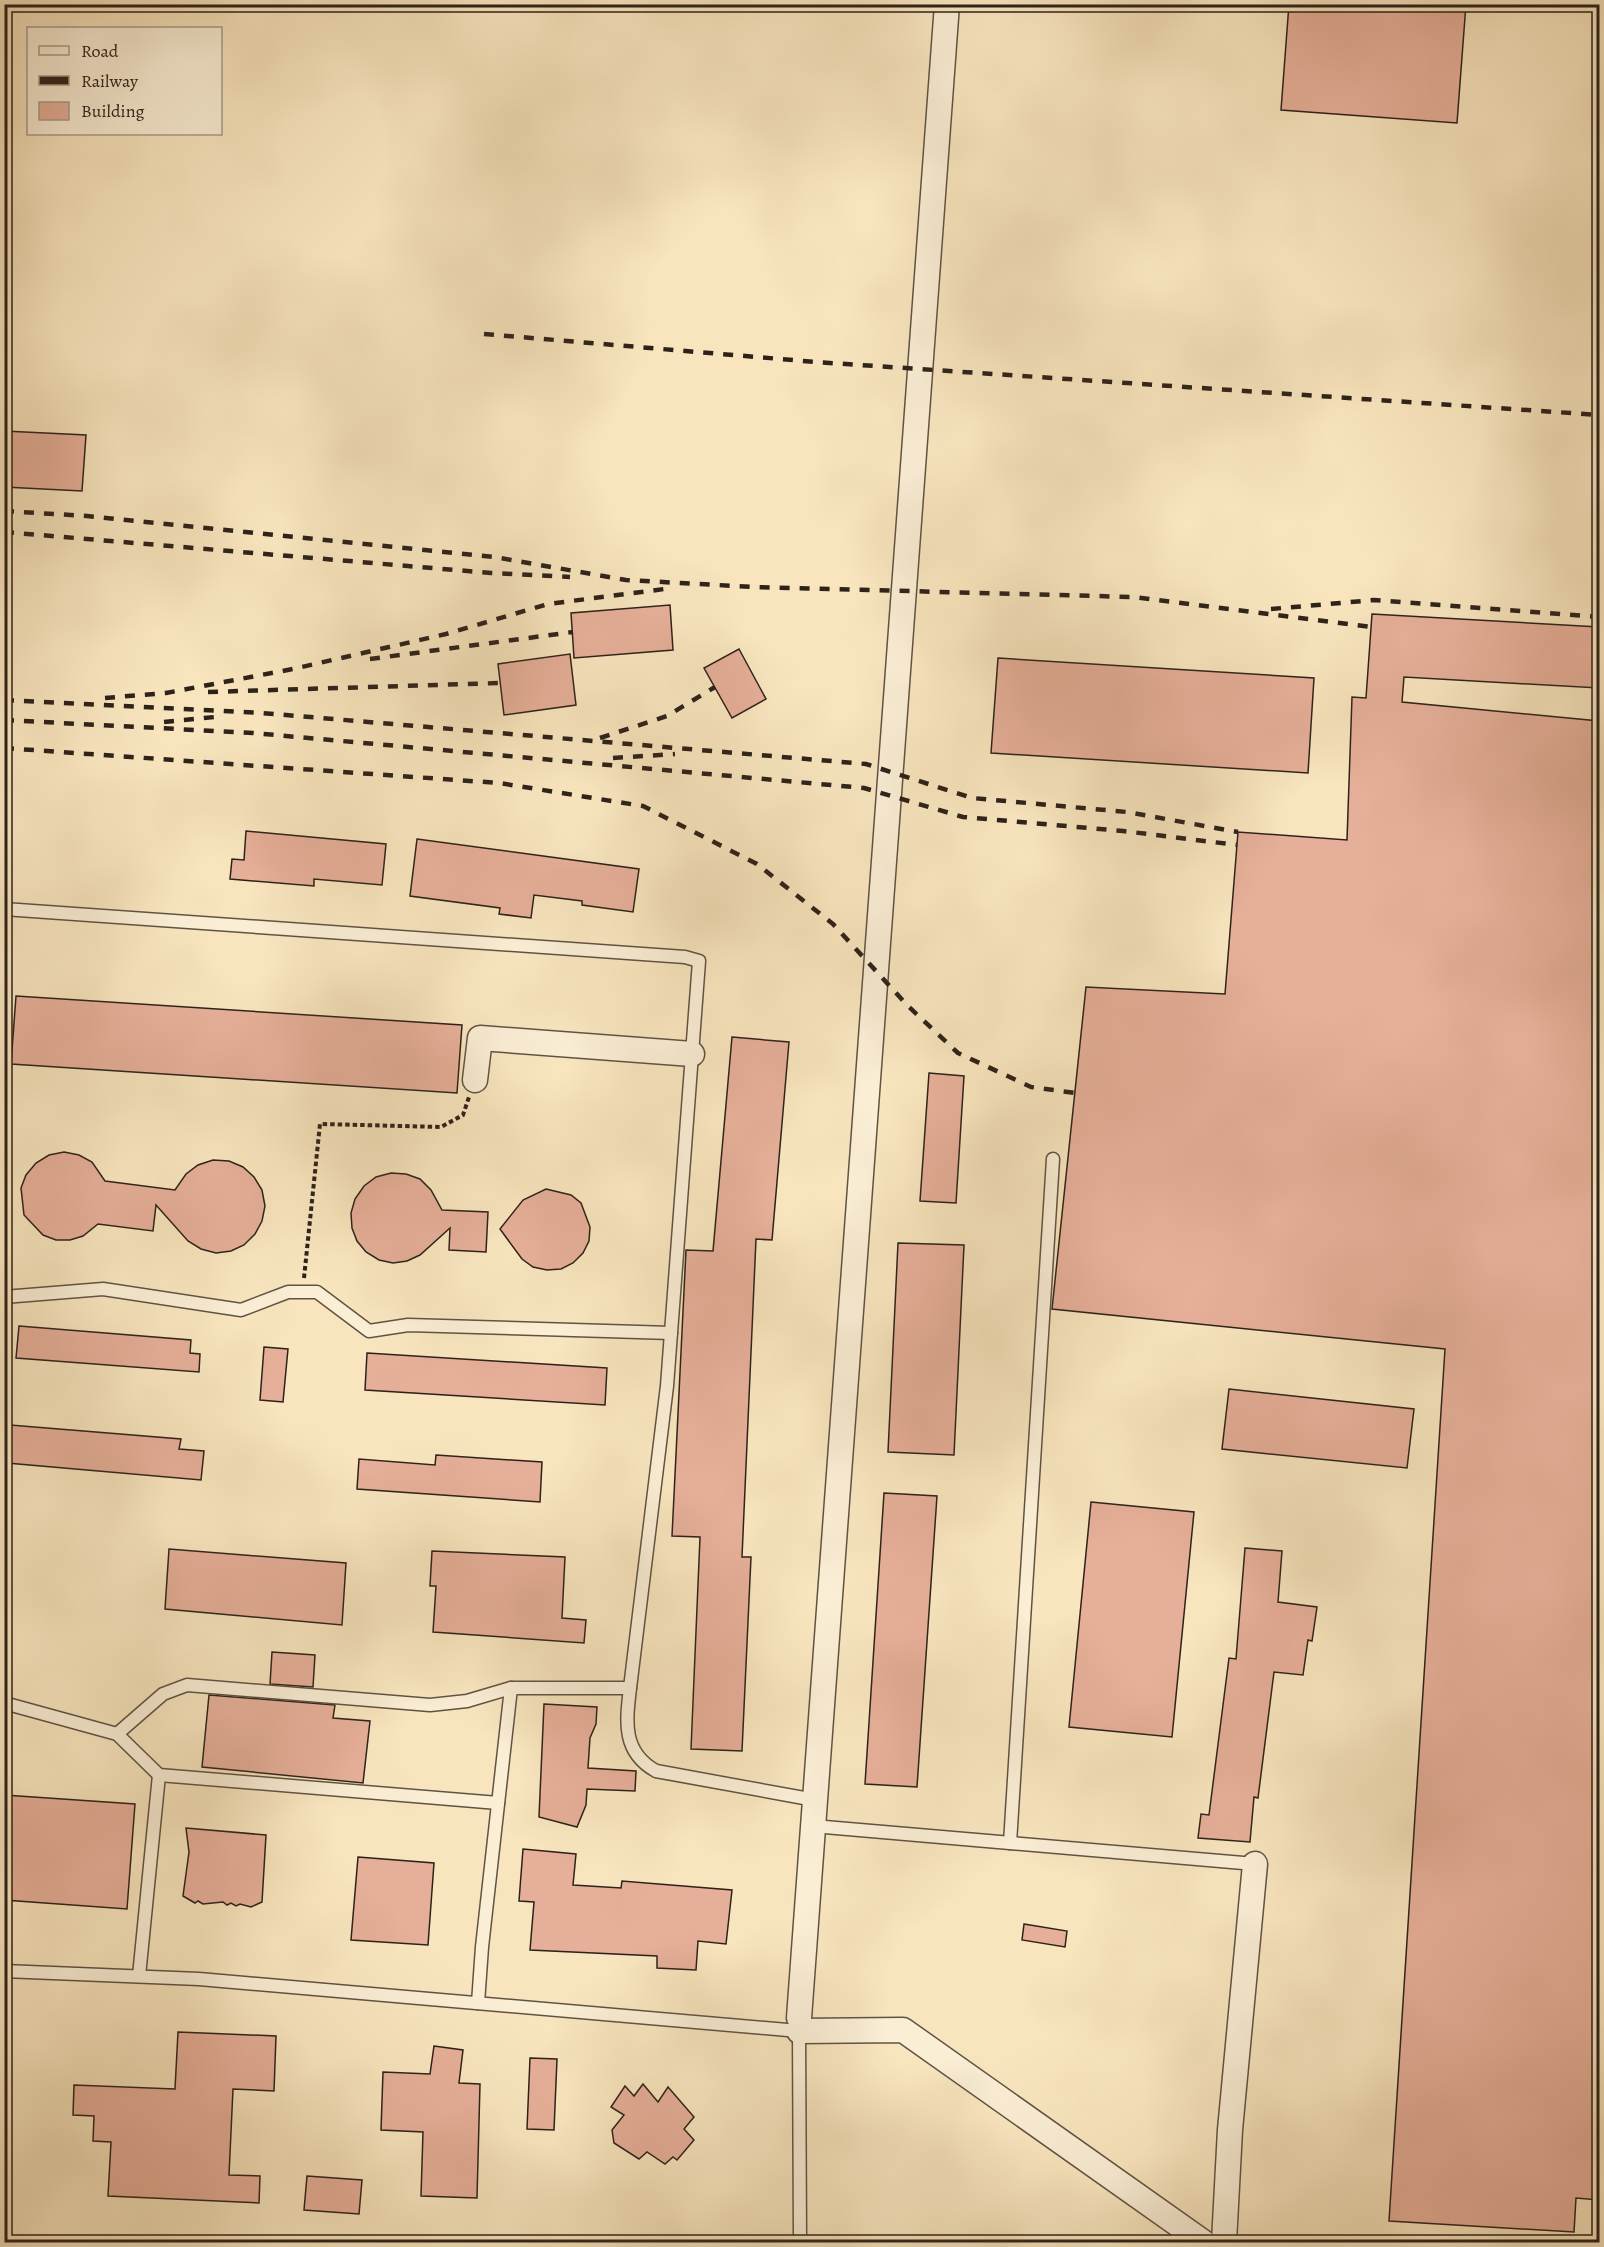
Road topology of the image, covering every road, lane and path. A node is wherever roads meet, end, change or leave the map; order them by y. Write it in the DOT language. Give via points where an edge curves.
graph roads {
  1 [pos="947,4"];
  2 [pos="4,909"];
  3 [pos="692,1054"];
  4 [pos="476,1080"];
  5 [pos="1053,1159"];
  6 [pos="303,1292"];
  7 [pos="4,1297"];
  8 [pos="671,1333"];
  9 [pos="511,1688"];
  10 [pos="630,1688"];
  11 [pos="4,1703"];
  12 [pos="117,1734"];
  13 [pos="159,1775"];
  14 [pos="814,1800"];
  15 [pos="498,1803"];
  16 [pos="813,1826"];
  17 [pos="1010,1843"];
  18 [pos="1256,1864"];
  19 [pos="4,1971"];
  20 [pos="139,1976"];
  21 [pos="478,2003"];
  22 [pos="799,2025"];
  23 [pos="800,2242"];
  24 [pos="1203,2242"];
  25 [pos="1224,2242"];
  1 -- 14 [label="street"];
  2 -- 3 [label="lane" via="685,957 699,961"];
  3 -- 4 [label="street" via="480,1038"];
  3 -- 8 [label="lane"];
  4 -- 6 [label="path" via="463,1115 441,1127 320,1124"];
  5 -- 17 [label="lane"];
  6 -- 7 [label="lane" via="288,1292 241,1310 103,1289"];
  6 -- 8 [label="lane" via="317,1292 369,1331 408,1325"];
  8 -- 10 [label="lane"];
  9 -- 10 [label="lane"];
  9 -- 12 [label="lane" via="467,1701 430,1705 187,1685 163,1694"];
  9 -- 15 [label="lane"];
  10 -- 14 [label="lane" via="628,1740 647,1766 656,1771"];
  11 -- 12 [label="lane"];
  12 -- 13 [label="lane"];
  13 -- 15 [label="lane"];
  13 -- 20 [label="lane"];
  14 -- 16 [label="street"];
  15 -- 21 [label="lane"];
  16 -- 17 [label="lane"];
  16 -- 22 [label="street"];
  17 -- 18 [label="lane"];
  18 -- 25 [label="street" via="1230,2130"];
  19 -- 20 [label="lane"];
  20 -- 21 [label="lane"];
  21 -- 22 [label="lane"];
  22 -- 23 [label="lane"];
  22 -- 24 [label="street" via="903,2030"];
}
